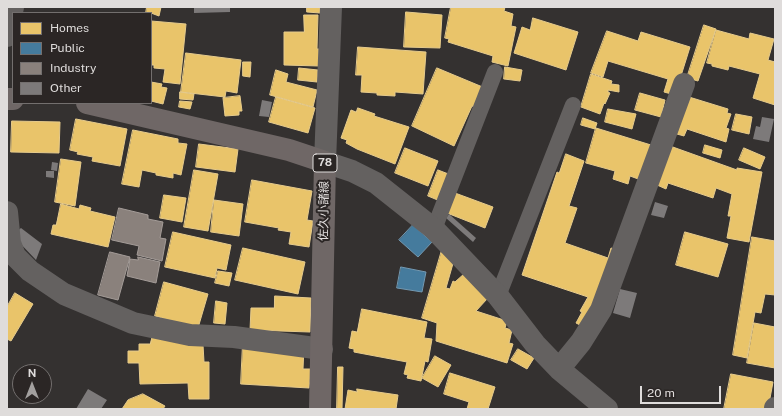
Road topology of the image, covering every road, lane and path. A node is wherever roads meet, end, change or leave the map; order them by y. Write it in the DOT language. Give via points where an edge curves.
graph roads {
  1 [pos="13,7"];
  2 [pos="331,7"];
  3 [pos="7,36"];
  4 [pos="495,72"];
  5 [pos="684,84"];
  6 [pos="91,104"];
  7 [pos="573,105"];
  8 [pos="325,162"];
  9 [pos="7,212"];
  10 [pos="434,229"];
  11 [pos="498,296"];
  12 [pos="322,348"];
  13 [pos="559,369"];
  14 [pos="598,406"];
  15 [pos="320,409"];
  1 -- 3 [label="street"];
  2 -- 8 [label="street"];
  4 -- 10 [label="lane"];
  5 -- 13 [label="street" via="602,310"];
  6 -- 8 [label="main road, 78" via="267,144"];
  7 -- 11 [label="lane"];
  8 -- 10 [label="street" via="376,183"];
  8 -- 12 [label="main road, 佐久小諸線 / 78"];
  9 -- 12 [label="street" via="10,243 15,256 30,271 64,294 133,323 190,334"];
  10 -- 11 [label="street"];
  11 -- 13 [label="street" via="535,344"];
  12 -- 15 [label="main road, 佐久小諸線 / 78"];
  13 -- 14 [label="street"];
}
